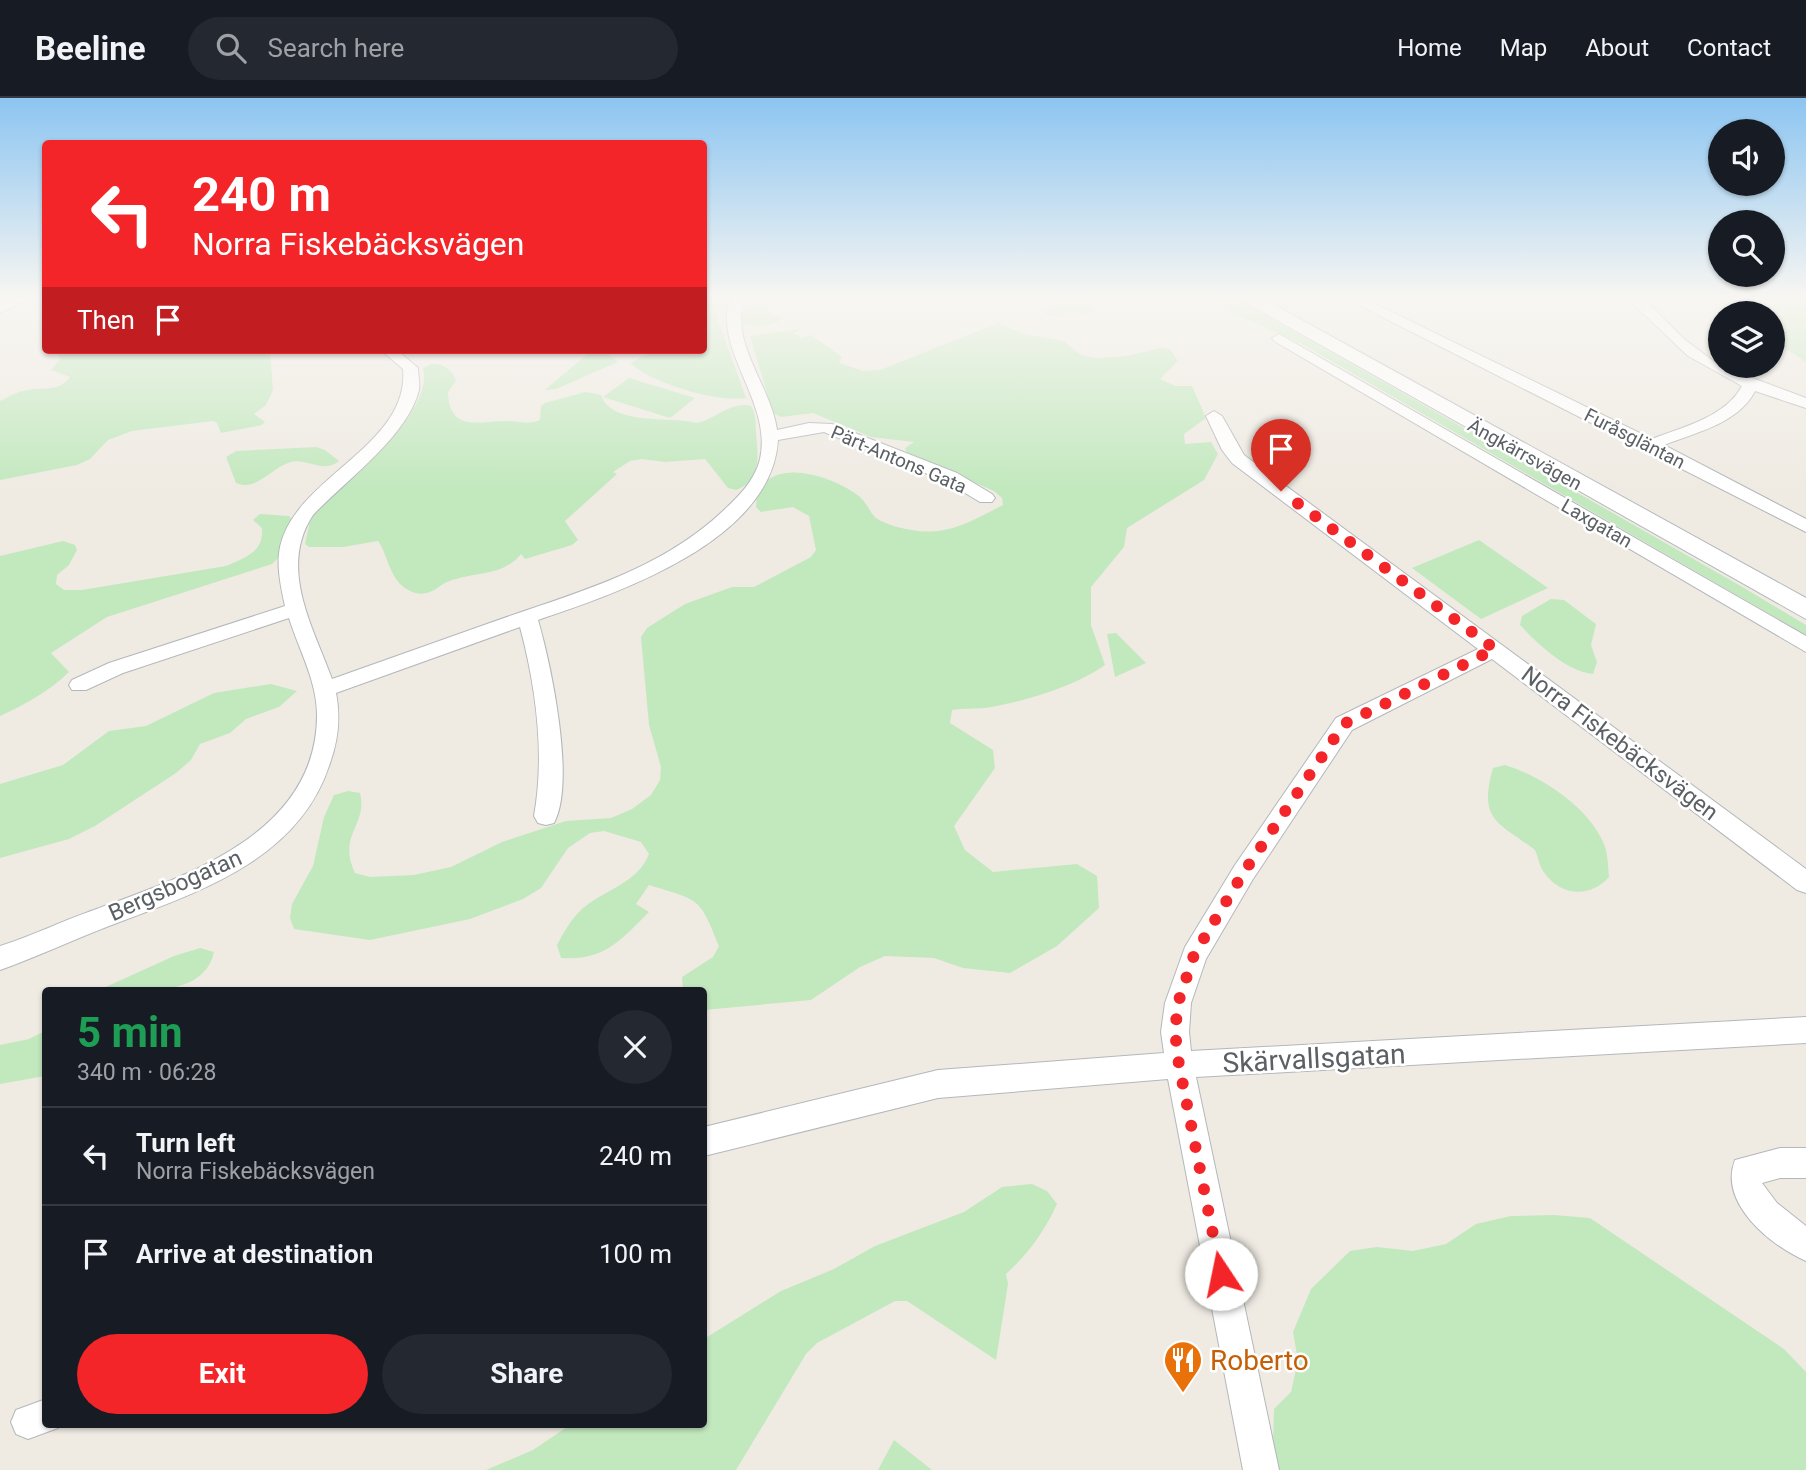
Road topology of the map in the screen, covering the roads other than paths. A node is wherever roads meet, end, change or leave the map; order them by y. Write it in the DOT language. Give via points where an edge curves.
graph roads {
  1 [pos="401,361"];
  2 [pos="746,361"];
  3 [pos="1319,361"];
  4 [pos="1360,361"];
  5 [pos="1481,361"];
  6 [pos="1708,361"];
  7 [pos="1750,384"];
  8 [pos="1806,404"];
  9 [pos="1214,416"];
  10 [pos="769,437"];
  11 [pos="1651,445"];
  12 [pos="986,498"];
  13 [pos="1806,526"];
  14 [pos="298,609"];
  15 [pos="1806,610"];
  16 [pos="527,617"];
  17 [pos="1806,645"];
  18 [pos="1495,649"];
  19 [pos="79,685"];
  20 [pos="325,689"];
  21 [pos="546,816"];
  22 [pos="1806,883"];
  23 [pos="0,958"];
  24 [pos="1806,1031"];
  25 [pos="1179,1065"];
  26 [pos="707,1141"];
  27 [pos="1806,1163"];
  28 [pos="1806,1245"];
  29 [pos="1259,1470"];
  1 -- 14 [label="street, Bergsbogatan" via="410,368 412,396 383,435 323,492 296,526 286,558"];
  2 -- 10 [label="street"];
  3 -- 17 [label="street, Laxgatan"];
  4 -- 15 [label="street, Ängkärrsvägen"];
  5 -- 11 [label="street, Furåsgläntan"];
  6 -- 7 [label="street"];
  7 -- 8 [label="street"];
  7 -- 11 [label="street" via="1747,395 1730,410"];
  9 -- 18 [label="street, Norra Fiskebäcksvägen" via="1238,459"];
  10 -- 12 [label="street, Pärt-Antons Gata" via="826,427 951,477"];
  10 -- 16 [label="street" via="769,458 758,482 715,530 652,570"];
  11 -- 13 [label="street, Furåsgläntan"];
  14 -- 19 [label="street" via="116,668"];
  14 -- 20 [label="street, Bergsbogatan"];
  16 -- 20 [label="street"];
  16 -- 21 [label="street" via="539,652 552,786"];
  18 -- 22 [label="street, Norra Fiskebäcksvägen"];
  18 -- 25 [label="street" via="1344,724 1194,955 1178,1003"];
  20 -- 23 [label="street, Bergsbogatan" via="327,734 314,784 283,822 240,860"];
  24 -- 25 [label="street, Skärvallsgatan"];
  25 -- 26 [label="street, Skärvallsgatan" via="938,1084"];
  25 -- 29 [label="street"];
  27 -- 28 [label="street" via="1757,1166 1746,1171 1745,1182 1772,1220"];
}
